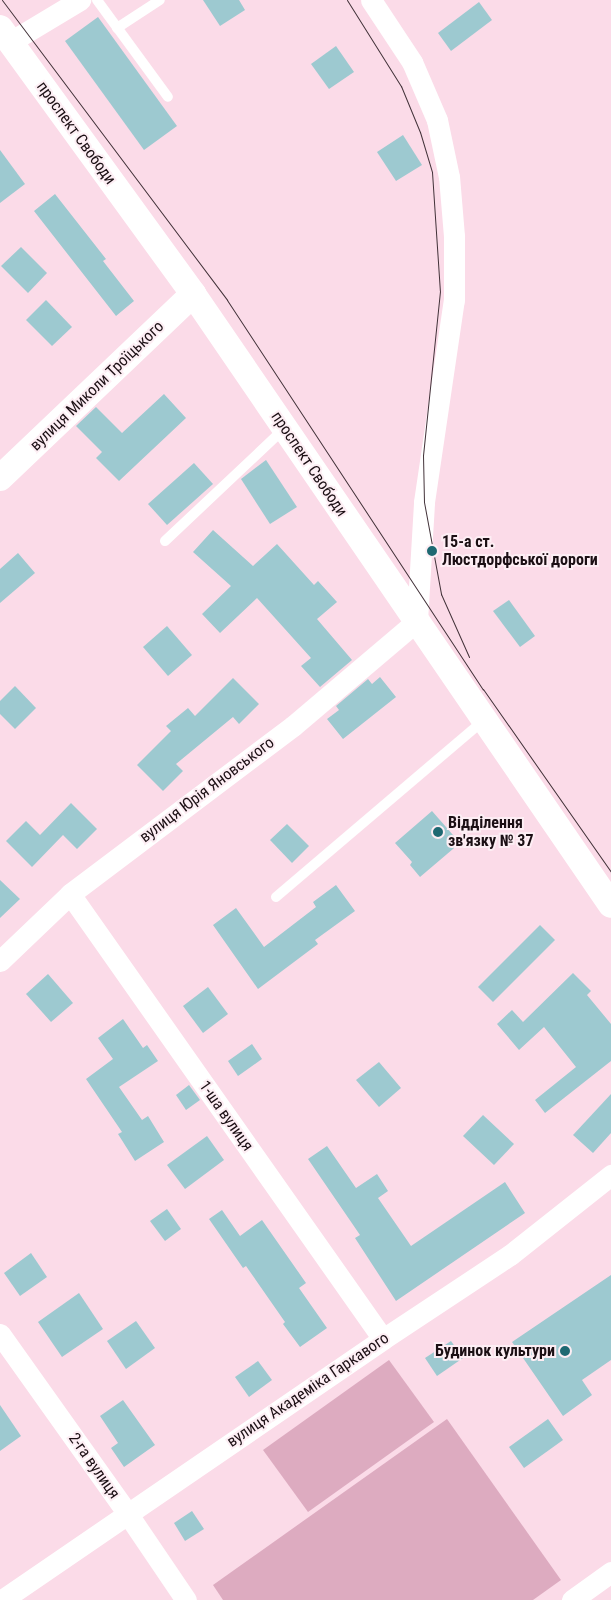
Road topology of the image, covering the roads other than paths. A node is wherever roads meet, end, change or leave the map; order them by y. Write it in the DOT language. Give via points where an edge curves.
graph roads {
  1 [pos="80,0"];
  2 [pos="97,0"];
  3 [pos="160,0"];
  4 [pos="371,0"];
  5 [pos="117,28"];
  6 [pos="5,35"];
  7 [pos="168,97"];
  8 [pos="193,294"];
  9 [pos="285,429"];
  10 [pos="0,478"];
  11 [pos="165,542"];
  12 [pos="417,621"];
  13 [pos="484,720"];
  14 [pos="70,894"];
  15 [pos="276,897"];
  16 [pos="611,905"];
  17 [pos="0,961"];
  18 [pos="611,1175"];
  19 [pos="0,1334"];
  20 [pos="383,1339"];
  21 [pos="127,1513"];
  22 [pos="611,1572"];
  23 [pos="575,1599"];
  24 [pos="2,1600"];
  25 [pos="186,1600"];
  1 -- 6 [label="street"];
  2 -- 5 [label="lane"];
  3 -- 5 [label="lane"];
  4 -- 12 [label="street" via="412,62 438,120 450,178 454,300 424,502"];
  5 -- 7 [label="lane"];
  6 -- 8 [label="street, проспект Свободи"];
  8 -- 9 [label="street, проспект Свободи"];
  8 -- 10 [label="street, вулиця Миколи Троїцького"];
  9 -- 11 [label="lane"];
  9 -- 12 [label="street, проспект Свободи"];
  12 -- 13 [label="street, проспект Свободи"];
  12 -- 14 [label="street, вулиця Юрія Яновського" via="294,726"];
  13 -- 15 [label="lane"];
  13 -- 16 [label="street, проспект Свободи"];
  14 -- 17 [label="street, вулиця Юрія Яновського"];
  14 -- 20 [label="street, 1-ша вулиця"];
  18 -- 20 [label="street, вулиця Академіка Гаркавого" via="510,1255"];
  19 -- 21 [label="street, 2-га вулиця"];
  20 -- 21 [label="street, вулиця Академіка Гаркавого"];
  21 -- 24 [label="street, вулиця Академіка Гаркавого"];
  21 -- 25 [label="street, 2-га вулиця"];
  22 -- 23 [label="street"];
}
